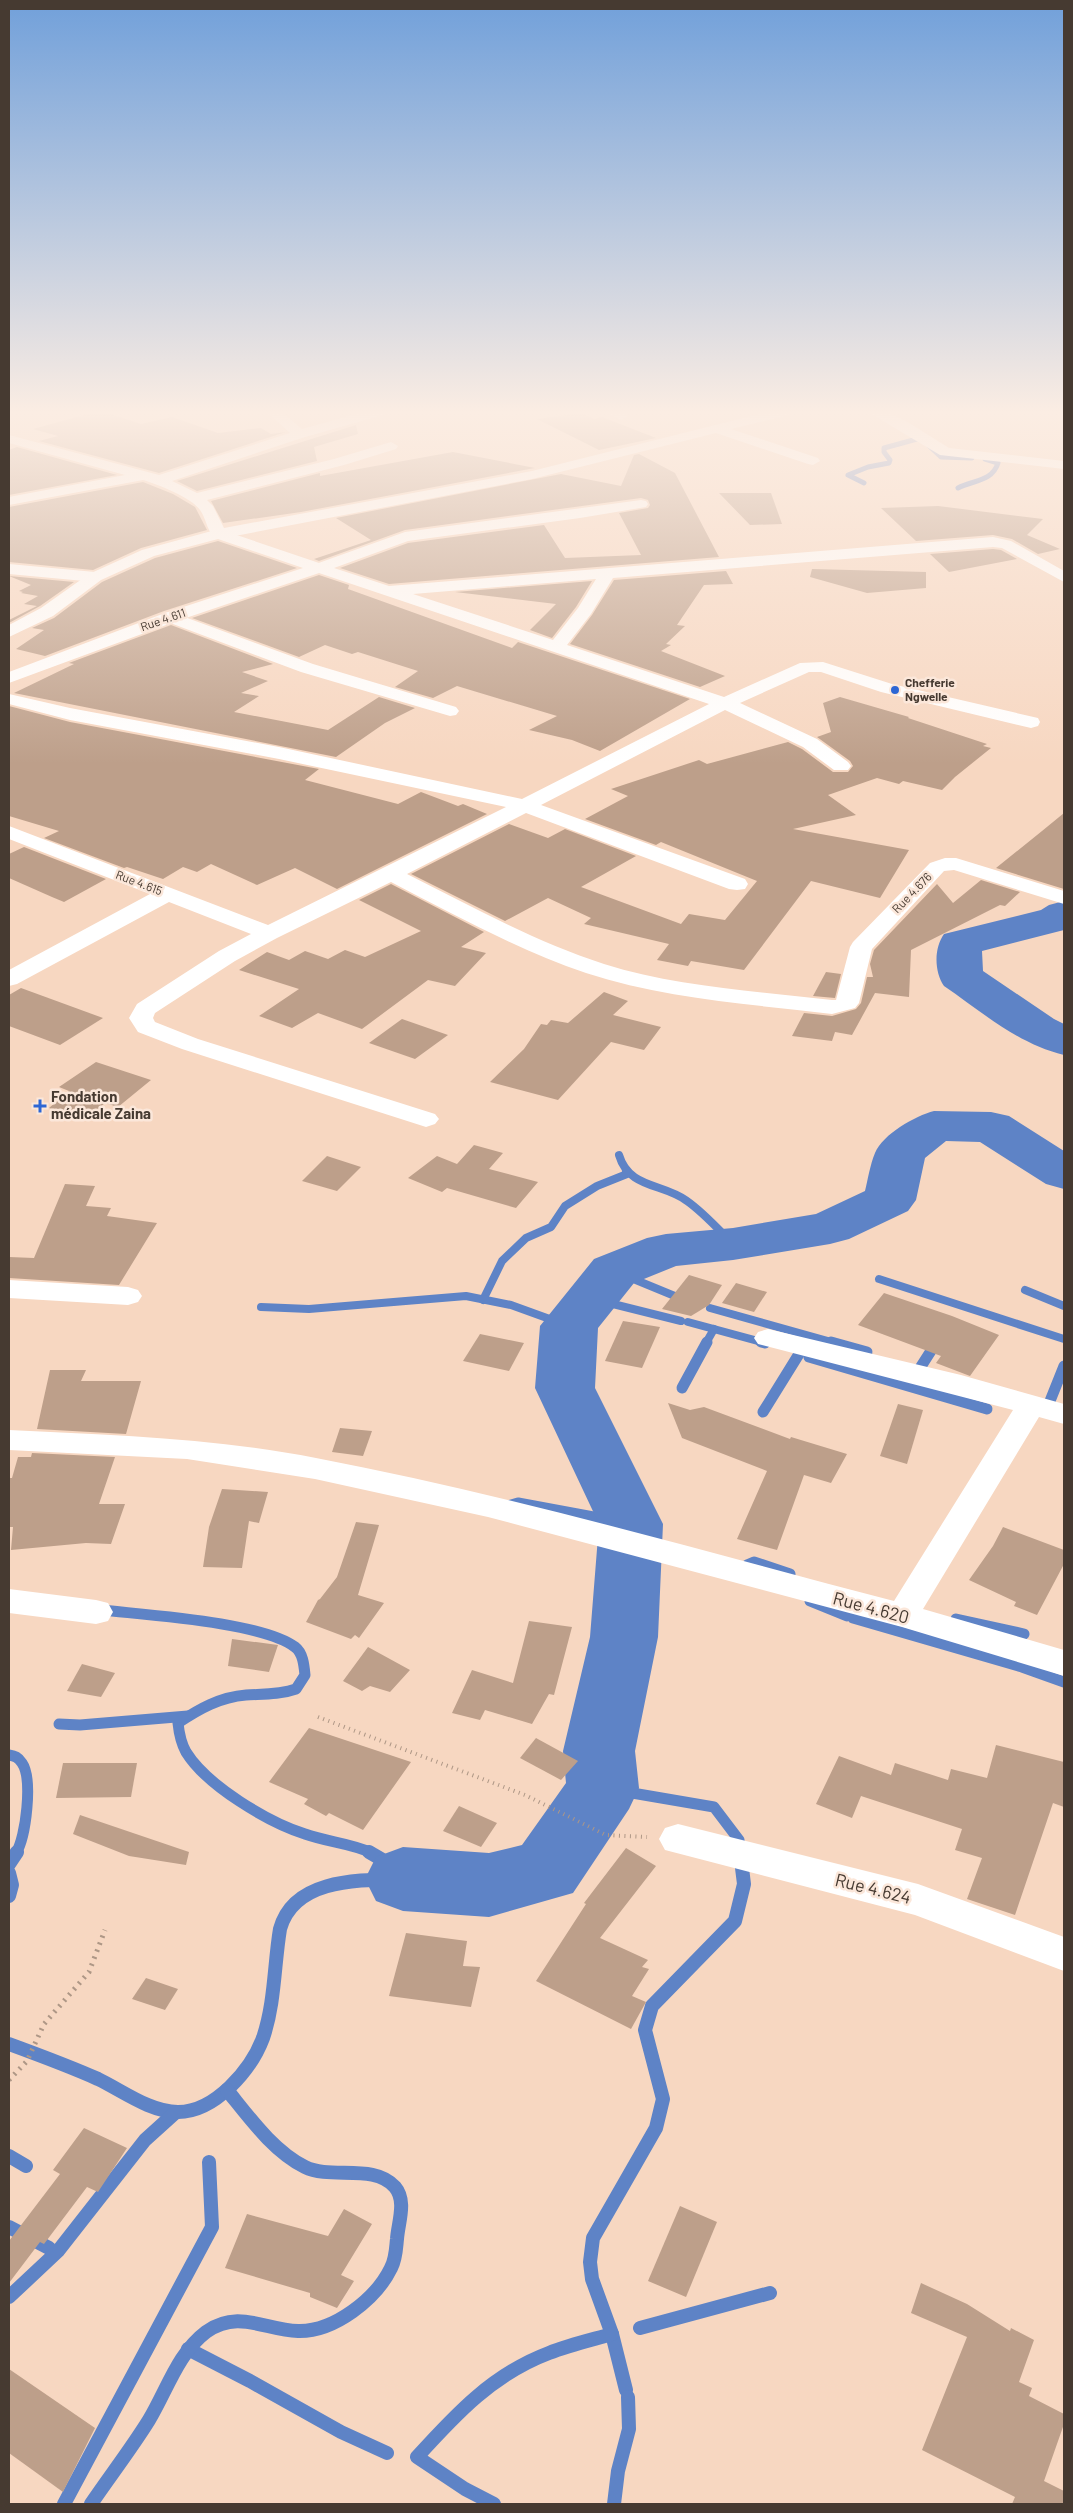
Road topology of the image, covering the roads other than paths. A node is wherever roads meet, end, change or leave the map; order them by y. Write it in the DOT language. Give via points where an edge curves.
graph roads {
  1 [pos="217,529"];
  2 [pos="245,529"];
  3 [pos="456,529"];
  4 [pos="219,534"];
  5 [pos="319,568"];
  6 [pos="9,569"];
  7 [pos="608,573"];
  8 [pos="95,577"];
  9 [pos="1064,577"];
  10 [pos="388,591"];
  11 [pos="171,617"];
  12 [pos="9,632"];
  13 [pos="556,647"];
  14 [pos="9,678"];
  15 [pos="9,699"];
  16 [pos="725,704"];
  17 [pos="450,711"];
  18 [pos="1032,722"];
  19 [pos="841,766"];
  20 [pos="523,805"];
  21 [pos="9,832"];
  22 [pos="391,874"];
  23 [pos="737,884"];
  24 [pos="167,894"];
  25 [pos="1054,895"];
  26 [pos="269,933"];
  27 [pos="10,977"];
  28 [pos="426,1119"];
  29 [pos="9,1290"];
  30 [pos="128,1296"];
  31 [pos="768,1338"];
  32 [pos="1032,1404"];
  33 [pos="1064,1414"];
  34 [pos="9,1440"];
  35 [pos="9,1601"];
  36 [pos="96,1612"];
  37 [pos="902,1616"];
  38 [pos="1064,1663"];
  39 [pos="678,1839"];
  40 [pos="1064,1954"];
  1 -- 4 [label="street"];
  2 -- 4 [label="street"];
  3 -- 5 [label="street, Rue 4.611" via="405,538"];
  4 -- 5 [label="street"];
  4 -- 8 [label="street" via="148,553"];
  5 -- 10 [label="street"];
  5 -- 11 [label="street, Rue 4.611"];
  6 -- 8 [label="street"];
  7 -- 9 [label="street" via="993,542 1006,544"];
  7 -- 10 [label="street"];
  7 -- 13 [label="street"];
  8 -- 12 [label="street" via="47,612"];
  10 -- 13 [label="street"];
  11 -- 14 [label="street, Rue 4.611"];
  11 -- 17 [label="street" via="307,668"];
  13 -- 16 [label="street"];
  15 -- 20 [label="street"];
  16 -- 18 [label="street" via="806,667 815,666 906,693"];
  16 -- 19 [label="street" via="810,743"];
  16 -- 20 [label="street"];
  20 -- 22 [label="street"];
  20 -- 23 [label="street"];
  21 -- 24 [label="street, Rue 4.615"];
  22 -- 25 [label="street, Rue 4.676" via="556,954 626,977 722,993 842,1006 847,1002 861,947 937,867 956,864"];
  22 -- 26 [label="street"];
  24 -- 26 [label="street, Rue 4.615"];
  24 -- 27 [label="street"];
  26 -- 28 [label="street" via="145,1009 141,1018 146,1027"];
  29 -- 30 [label="street"];
  31 -- 32 [label="street"];
  32 -- 33 [label="street"];
  32 -- 37 [label="street"];
  34 -- 37 [label="street, Rue 4.620" via="186,1449 315,1468 488,1506"];
  35 -- 36 [label="street"];
  37 -- 38 [label="street, Rue 4.620"];
  39 -- 40 [label="street, Rue 4.624" via="918,1900"];
}
